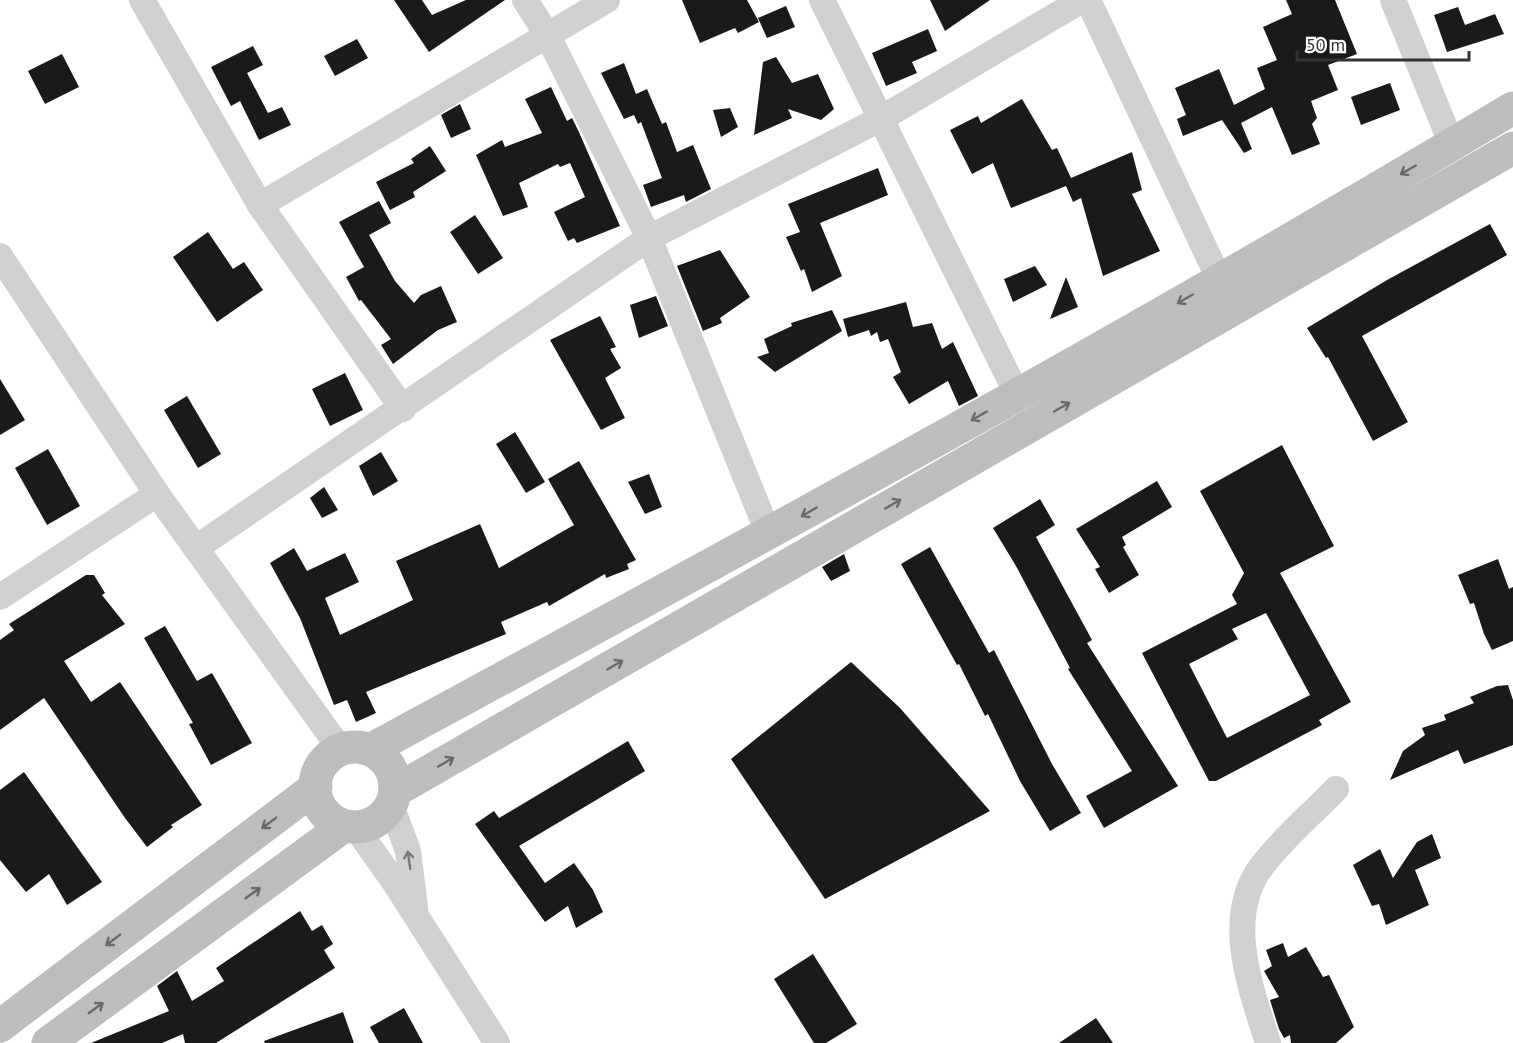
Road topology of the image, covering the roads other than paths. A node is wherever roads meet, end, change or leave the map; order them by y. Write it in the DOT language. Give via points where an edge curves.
graph roads {
  1 [pos="142,0"];
  2 [pos="525,0"];
  3 [pos="607,0"];
  4 [pos="822,0"];
  5 [pos="1082,0"];
  6 [pos="1088,0"];
  7 [pos="1393,0"];
  8 [pos="548,36"];
  9 [pos="1513,108"];
  10 [pos="882,118"];
  11 [pos="1452,145"];
  12 [pos="1513,148"];
  13 [pos="260,205"];
  14 [pos="649,238"];
  15 [pos="0,256"];
  16 [pos="1219,279"];
  17 [pos="1017,394"];
  18 [pos="403,409"];
  19 [pos="157,494"];
  20 [pos="769,535"];
  21 [pos="196,548"];
  22 [pos="0,597"];
  23 [pos="356,750"];
  24 [pos="316,787"];
  25 [pos="1336,789"];
  26 [pos="393,798"];
  27 [pos="350,827"];
  28 [pos="416,916"];
  29 [pos="0,1026"];
  30 [pos="48,1043"];
  31 [pos="497,1043"];
  32 [pos="1268,1043"];
  1 -- 13 [label="street"];
  2 -- 8 [label="street"];
  3 -- 8 [label="street"];
  4 -- 10 [label="street"];
  5 -- 10 [label="street"];
  6 -- 16 [label="street"];
  7 -- 11 [label="street"];
  8 -- 13 [label="street"];
  8 -- 14 [label="street"];
  9 -- 11 [label="main road"];
  10 -- 14 [label="street"];
  10 -- 17 [label="street"];
  11 -- 16 [label="main road, one-way"];
  26 -- 12 [label="main road, one-way"];
  13 -- 18 [label="street"];
  14 -- 18 [label="street"];
  14 -- 20 [label="street"];
  15 -- 19 [label="street"];
  16 -- 17 [label="main road, one-way"];
  17 -- 20 [label="main road, one-way"];
  18 -- 21 [label="street"];
  19 -- 21 [label="street"];
  19 -- 22 [label="street"];
  20 -- 23 [label="main road"];
  21 -- 23 [label="street"];
  23 -- 24 [label="main road" via="323,764"];
  23 -- 26 [label="main road" via="381,757 389,767"];
  24 -- 27 [label="main road" via="319,804 329,818"];
  24 -- 29 [label="main road, one-way"];
  25 -- 32 [label="street" via="1261,867 1243,908 1246,973"];
  26 -- 27 [label="main road" via="383,817 370,825"];
  28 -- 26 [label="street, one-way" via="408,851"];
  27 -- 28 [label="street"];
  30 -- 27 [label="main road, one-way"];
  28 -- 31 [label="street"];
}
